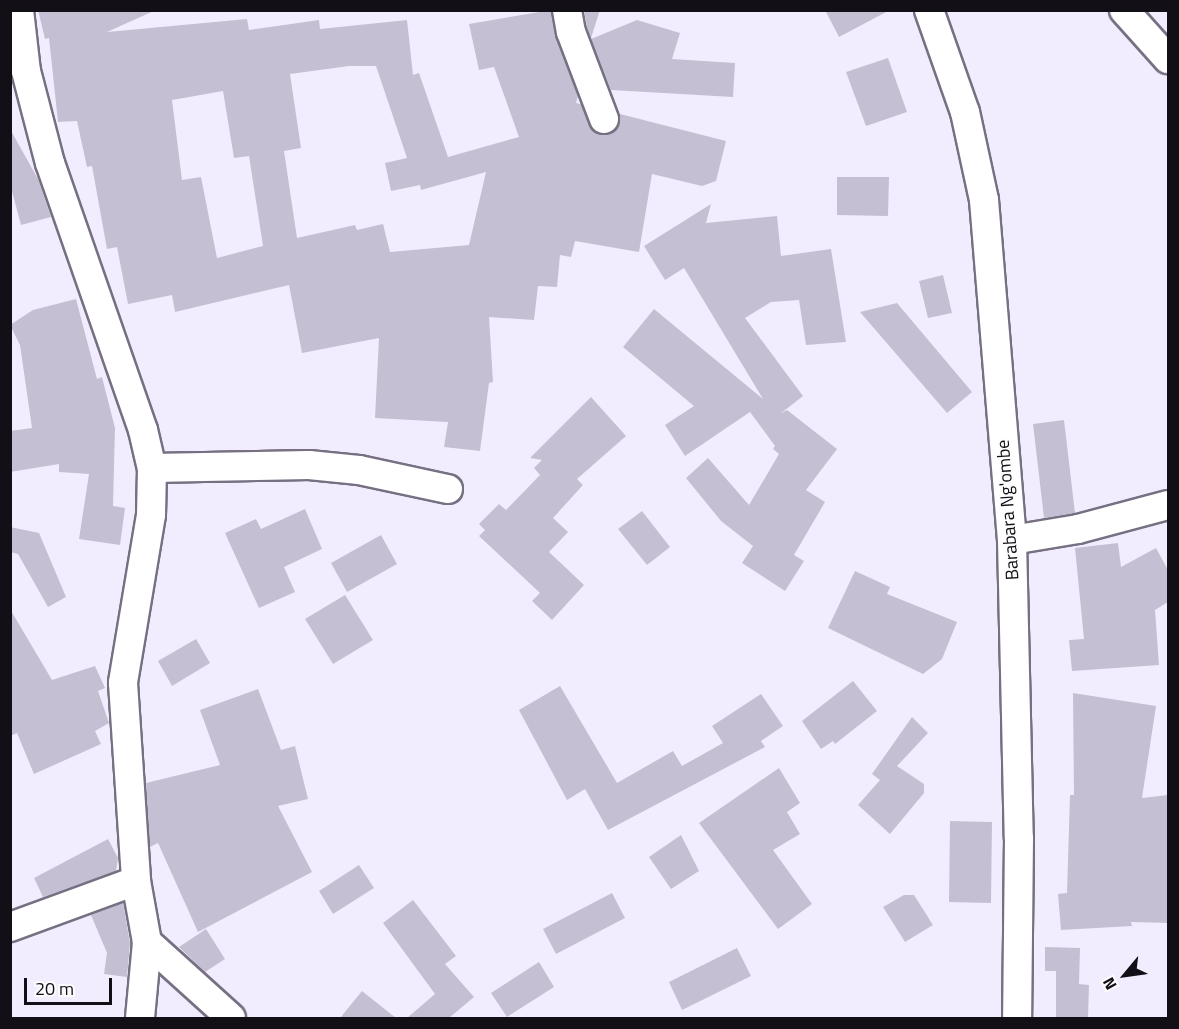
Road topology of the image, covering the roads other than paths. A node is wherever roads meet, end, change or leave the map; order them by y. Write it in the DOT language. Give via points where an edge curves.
graph roads {
  1 [pos="19,10"];
  2 [pos="567,10"];
  3 [pos="929,10"];
  4 [pos="1124,10"];
  5 [pos="1168,59"];
  6 [pos="604,119"];
  7 [pos="152,468"];
  8 [pos="448,489"];
  9 [pos="1168,506"];
  10 [pos="1012,540"];
  11 [pos="136,881"];
  12 [pos="10,927"];
  13 [pos="147,942"];
  14 [pos="140,1018"];
  15 [pos="231,1018"];
  16 [pos="1017,1018"];
  1 -- 7 [label="street" via="26,70 50,163 143,430"];
  2 -- 6 [label="street" via="571,32"];
  3 -- 10 [label="street, Barabara Ng'ombe" via="966,112 984,200"];
  4 -- 5 [label="street"];
  7 -- 8 [label="street" via="309,465 359,470"];
  7 -- 11 [label="street" via="151,514 123,683"];
  9 -- 10 [label="street" via="1078,529"];
  10 -- 16 [label="street, Barabara Ng'ombe" via="1019,838"];
  11 -- 12 [label="street"];
  11 -- 13 [label="street"];
  13 -- 14 [label="street"];
  13 -- 15 [label="street"];
}
